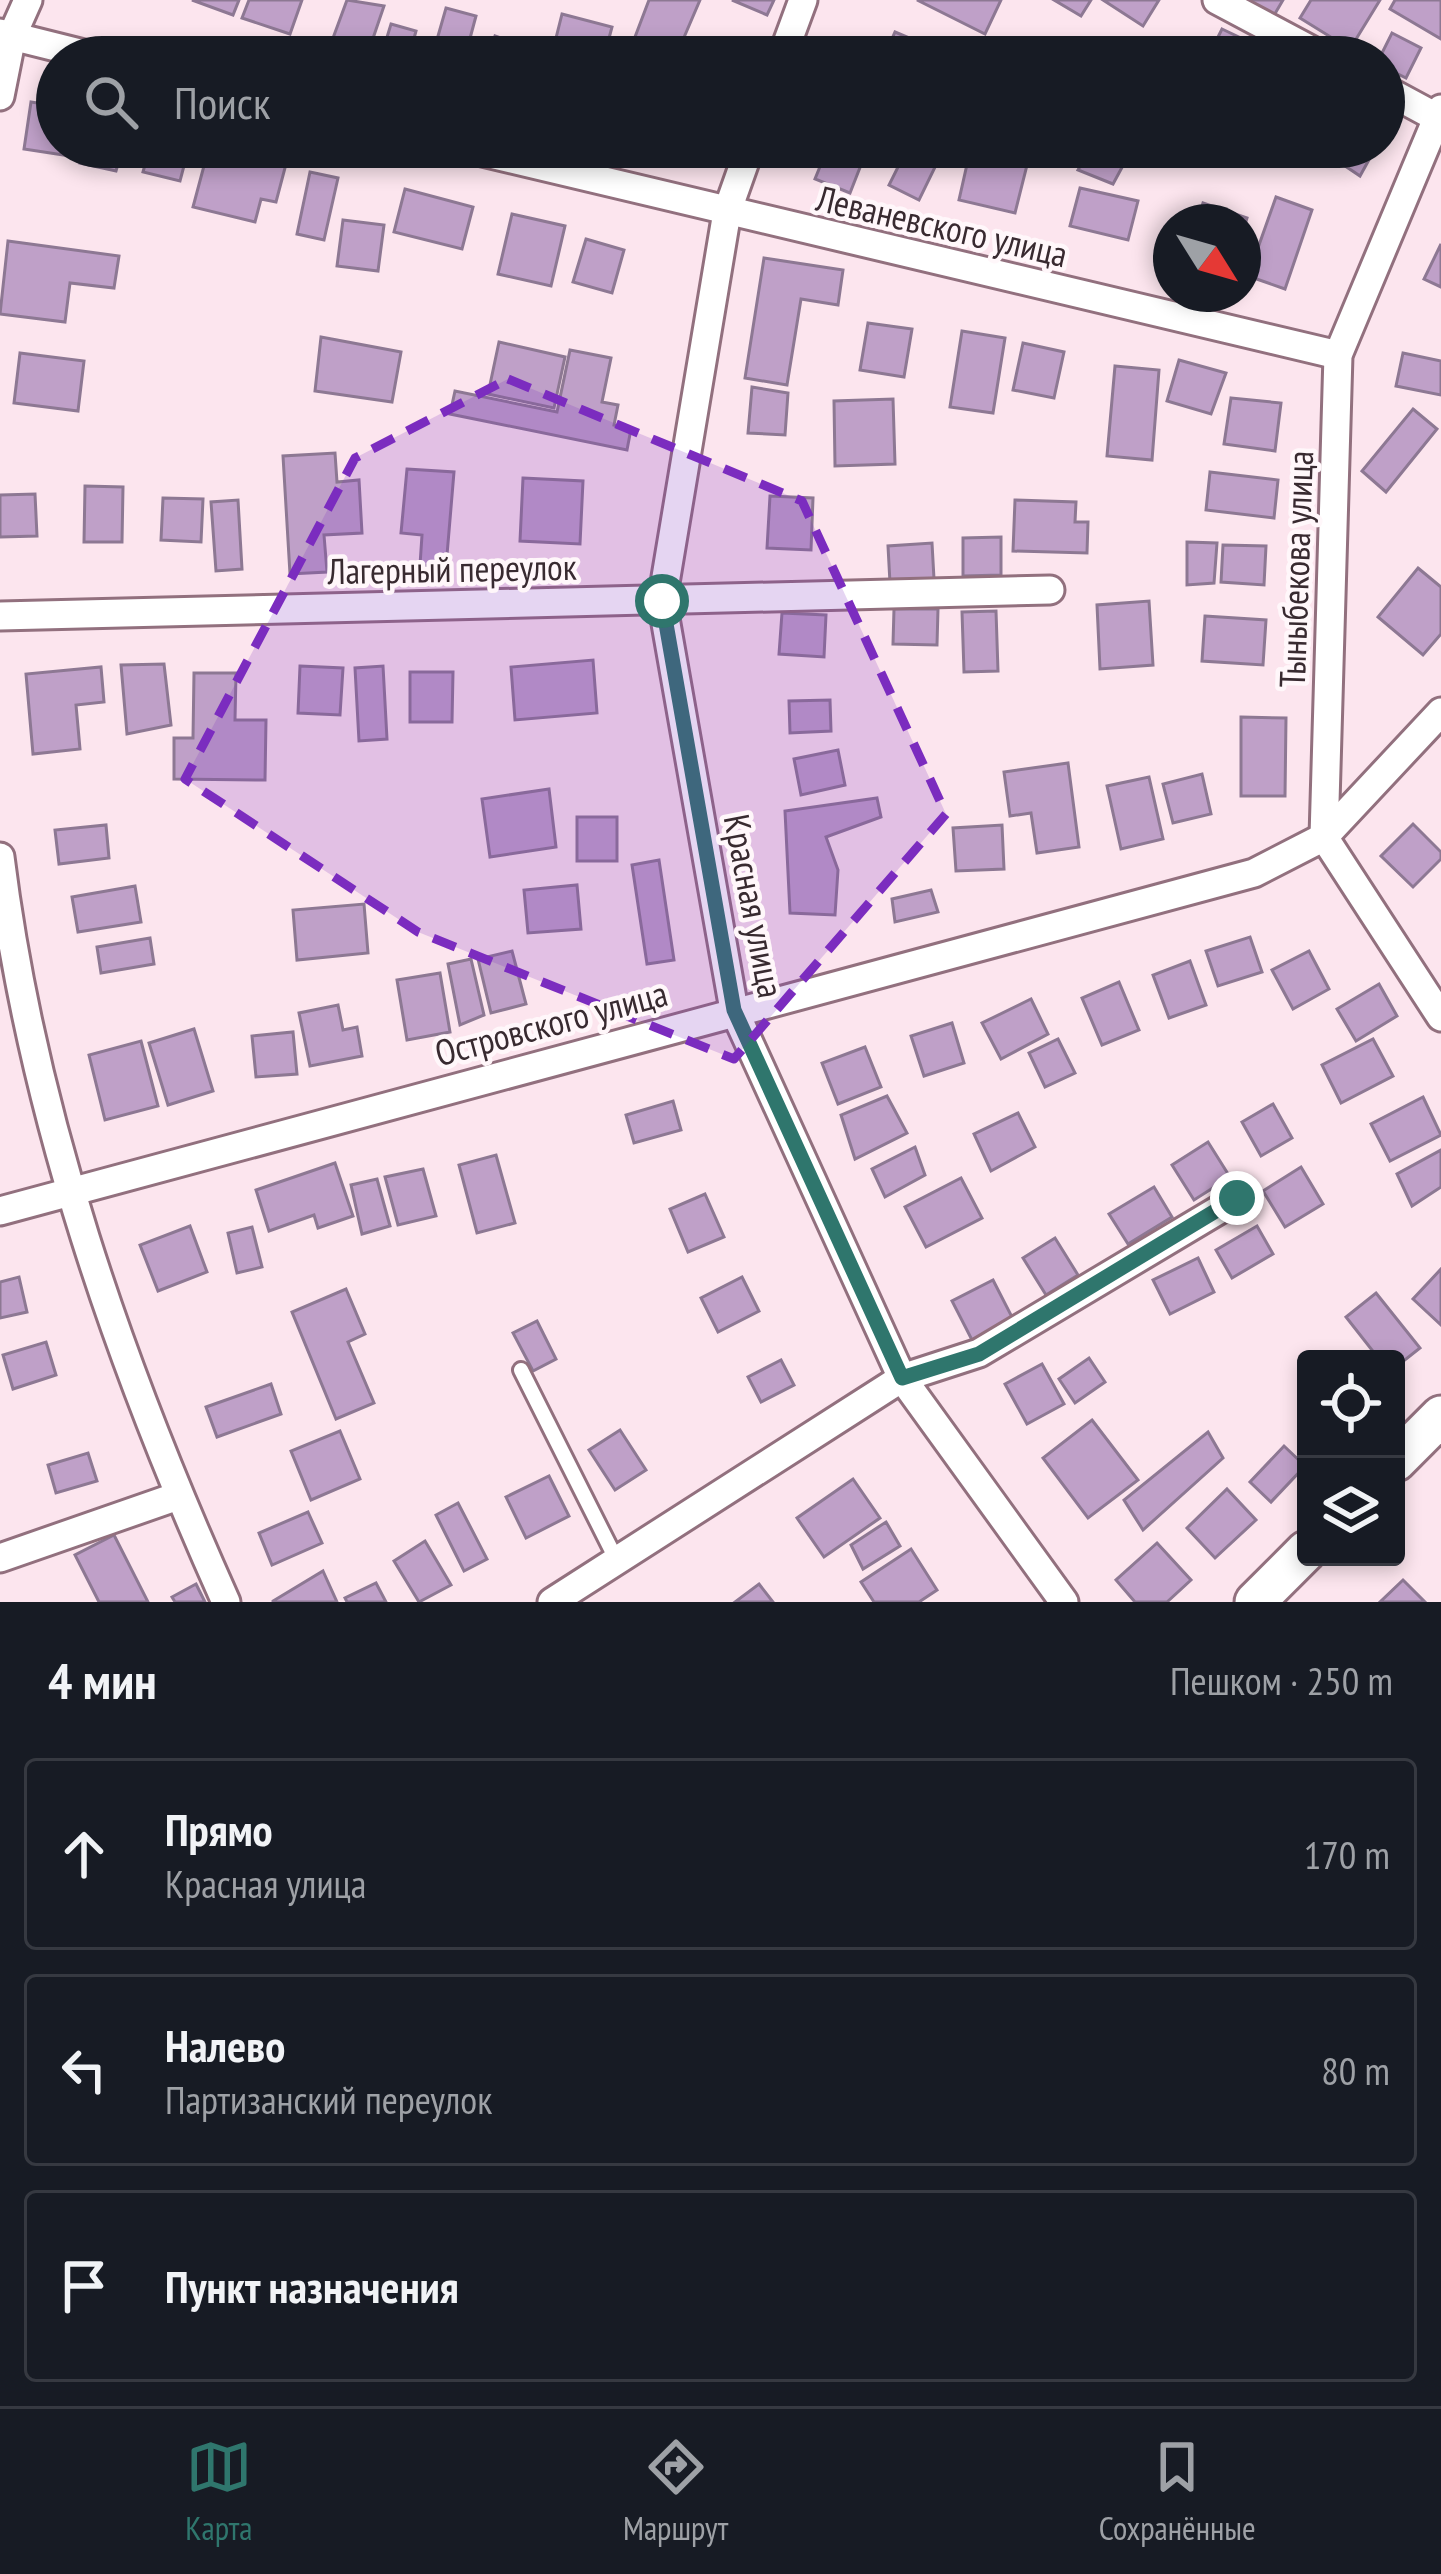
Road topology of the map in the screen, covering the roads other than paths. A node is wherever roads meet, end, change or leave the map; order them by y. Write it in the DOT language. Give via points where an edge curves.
graph roads {
  1 [pos="28,0"];
  2 [pos="803,0"];
  3 [pos="1217,0"];
  4 [pos="6,35"];
  5 [pos="790,36"];
  6 [pos="1285,36"];
  7 [pos="36,42"];
  8 [pos="0,96"];
  9 [pos="1405,98"];
  10 [pos="1439,113"];
  11 [pos="547,168"];
  12 [pos="743,168"];
  13 [pos="727,212"];
  14 [pos="1338,355"];
  15 [pos="1050,590"];
  16 [pos="662,601"];
  17 [pos="0,616"];
  18 [pos="1441,712"];
  19 [pos="1324,837"];
  20 [pos="0,857"];
  21 [pos="4,929"];
  22 [pos="734,1010"];
  23 [pos="1441,1017"];
  24 [pos="69,1192"];
  25 [pos="1237,1198"];
  26 [pos="0,1211"];
  27 [pos="520,1370"];
  28 [pos="902,1378"];
  29 [pos="1441,1417"];
  30 [pos="1399,1458"];
  31 [pos="178,1496"];
  32 [pos="0,1558"];
  33 [pos="1297,1560"];
  34 [pos="617,1561"];
  35 [pos="226,1602"];
  36 [pos="552,1602"];
  37 [pos="1064,1602"];
  38 [pos="1255,1602"];
  1 -- 4 [label="street"];
  2 -- 5 [label="street"];
  3 -- 6 [label="street"];
  4 -- 7 [label="street"];
  4 -- 8 [label="street"];
  9 -- 10 [label="street"];
  10 -- 14 [label="street, Тыныбекова улица"];
  11 -- 13 [label="street, Леваневского улица"];
  12 -- 13 [label="street, Красная улица"];
  13 -- 14 [label="street, Леваневского улица"];
  13 -- 16 [label="street, Красная улица"];
  14 -- 19 [label="street, Тыныбекова улица"];
  15 -- 16 [label="street, Лагерный переулок"];
  16 -- 17 [label="street, Лагерный переулок"];
  16 -- 22 [label="street, Красная улица"];
  18 -- 19 [label="street, Островского улица"];
  19 -- 22 [label="street, Островского улица" via="1254,873"];
  19 -- 23 [label="street"];
  20 -- 21 [label="street"];
  21 -- 24 [label="street"];
  22 -- 24 [label="street, Островского улица"];
  22 -- 28 [label="street, Красная улица"];
  24 -- 26 [label="street, Островского улица"];
  24 -- 31 [label="street"];
  25 -- 28 [label="street" via="979,1354"];
  27 -- 34 [label="lane"];
  28 -- 34 [label="street"];
  28 -- 37 [label="street, Красная улица"];
  29 -- 30 [label="main road"];
  31 -- 32 [label="street"];
  31 -- 35 [label="street"];
  33 -- 38 [label="main road"];
  34 -- 36 [label="street"];
}
